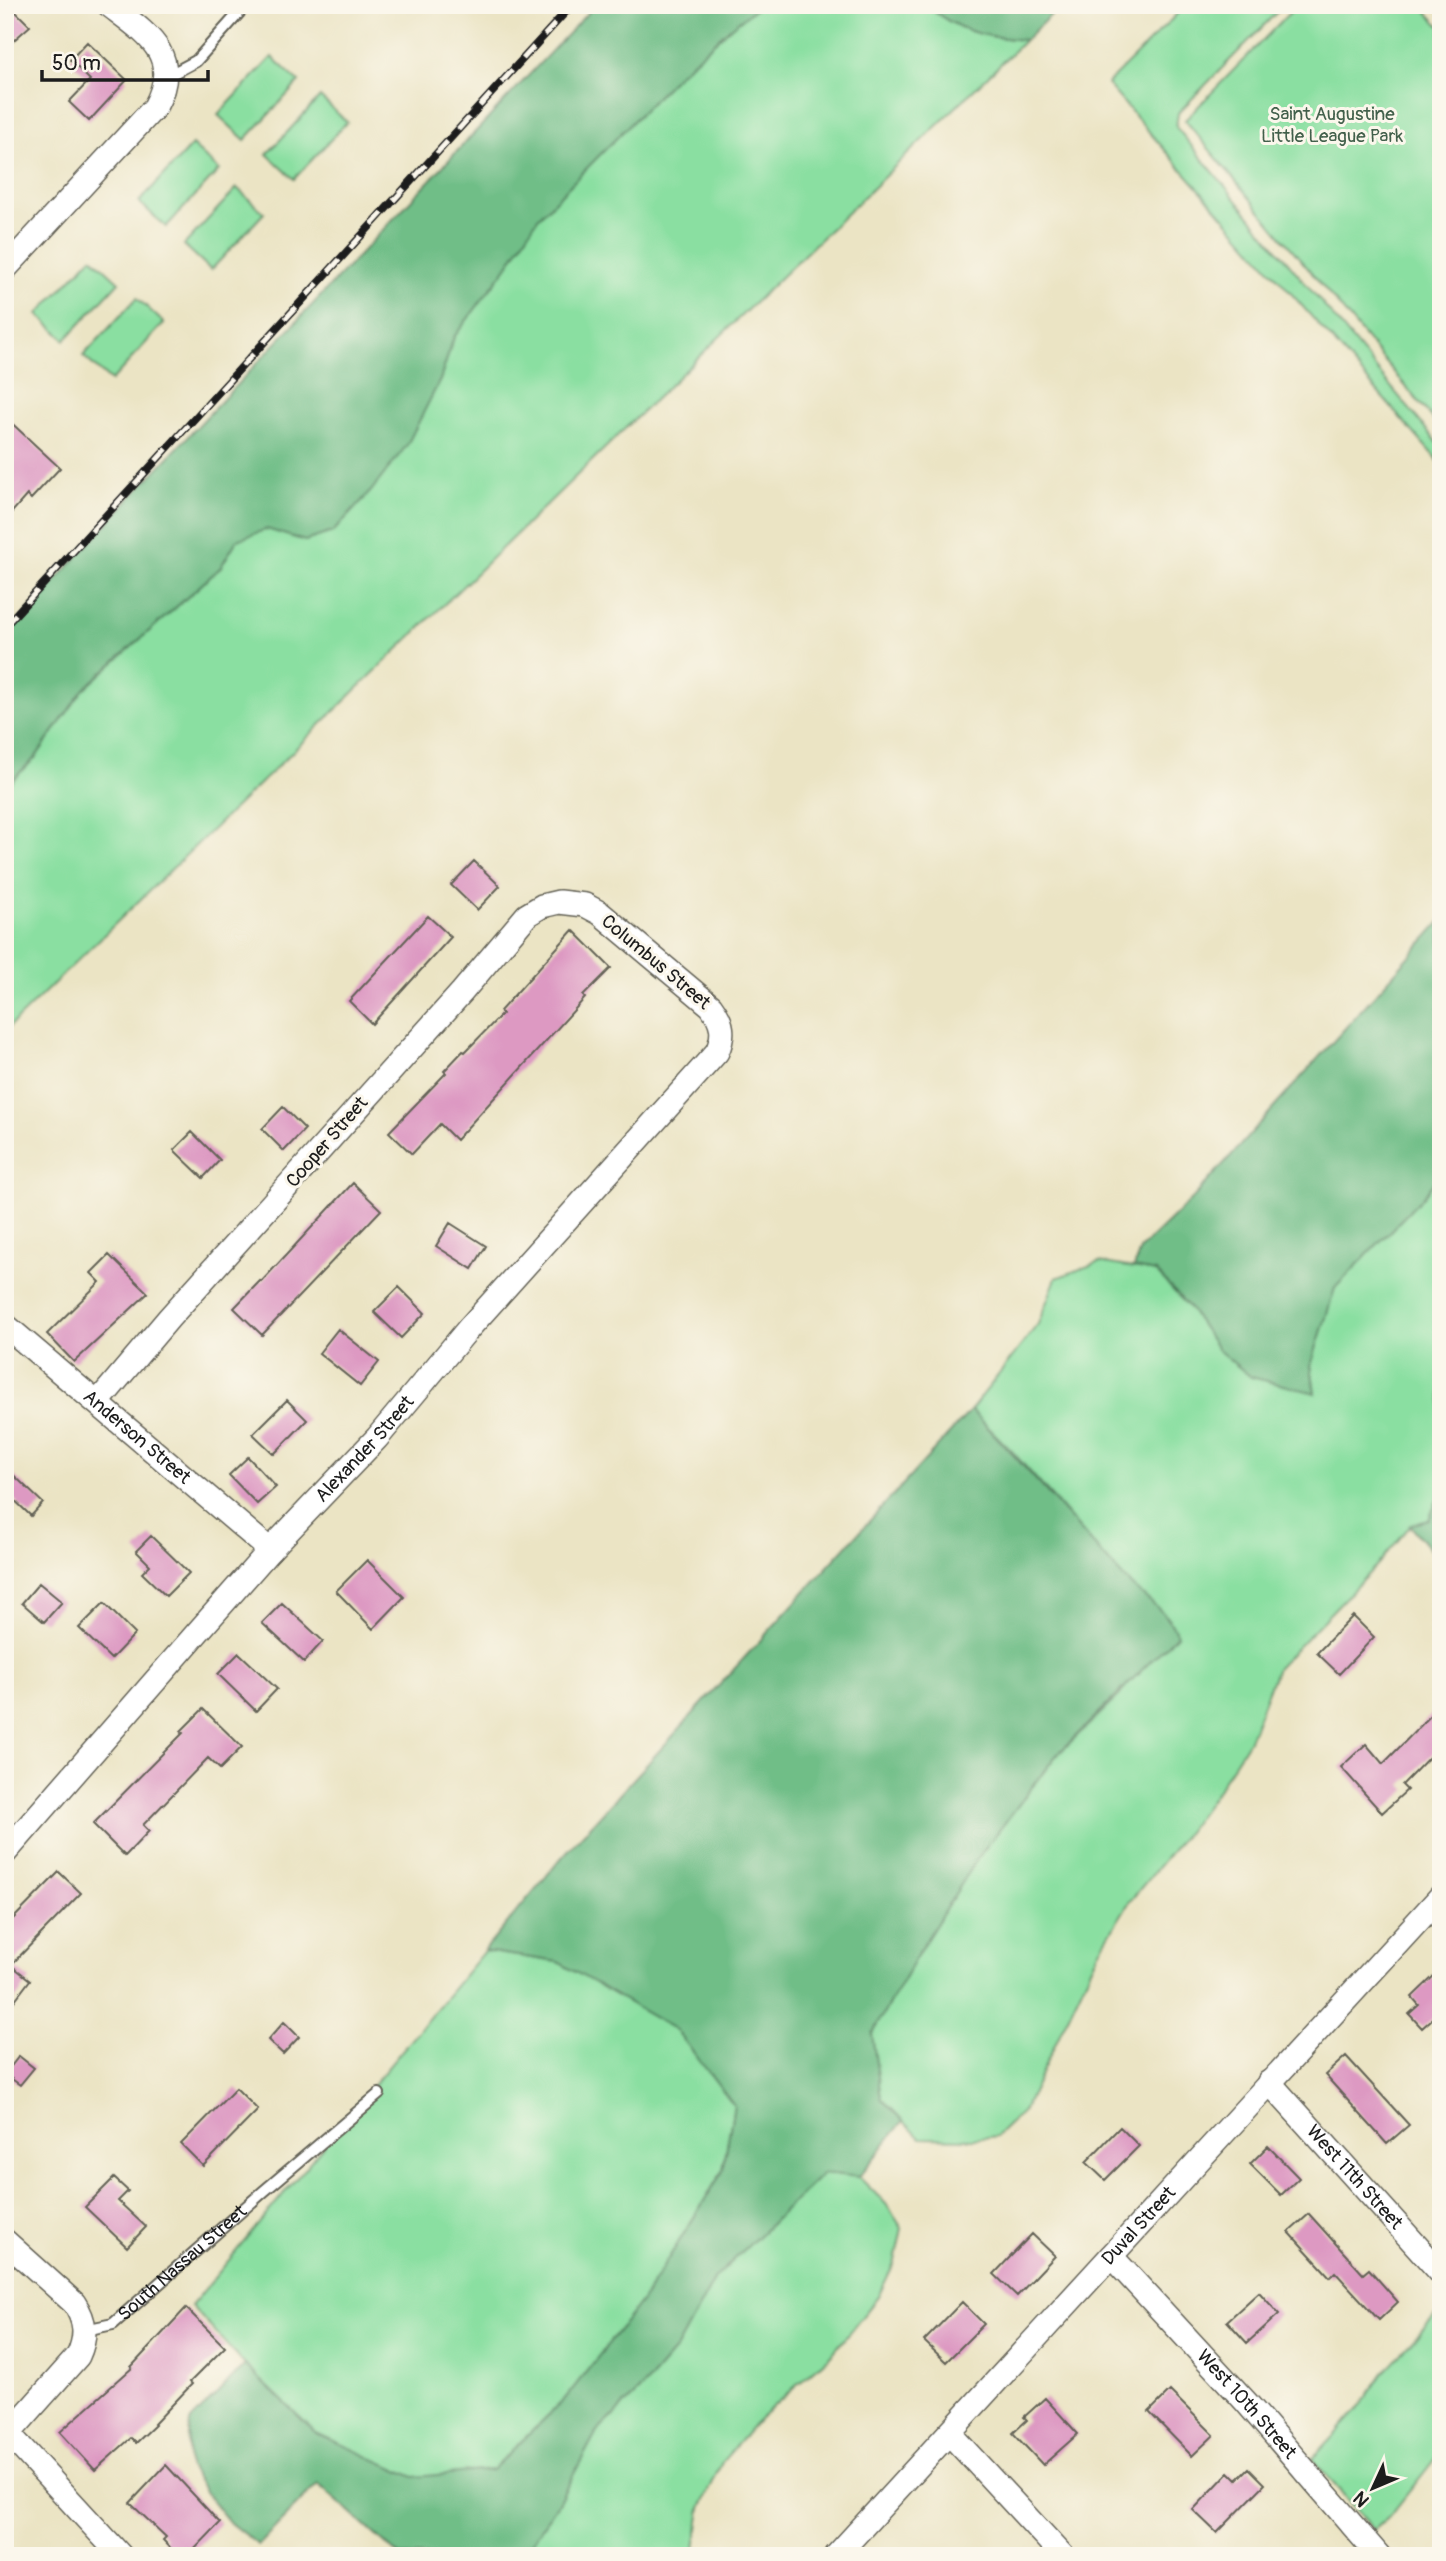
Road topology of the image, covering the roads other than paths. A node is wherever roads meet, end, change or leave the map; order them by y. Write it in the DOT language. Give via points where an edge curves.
graph roads {
  1 [pos="109,5"];
  2 [pos="246,5"];
  3 [pos="165,70"];
  4 [pos="5,269"];
  5 [pos="568,901"];
  6 [pos="721,1042"];
  7 [pos="5,1325"];
  8 [pos="98,1402"];
  9 [pos="270,1550"];
  10 [pos="5,1853"];
  11 [pos="1437,1908"];
  12 [pos="1269,2082"];
  13 [pos="379,2094"];
  14 [pos="5,2241"];
  15 [pos="1111,2256"];
  16 [pos="1441,2273"];
  17 [pos="85,2330"];
  18 [pos="950,2434"];
  19 [pos="7,2436"];
  20 [pos="121,2556"];
  21 [pos="836,2556"];
  22 [pos="1063,2556"];
  23 [pos="1379,2556"];
  1 -- 3 [label="street" via="146,33 157,46"];
  2 -- 3 [label="lane" via="196,61"];
  3 -- 4 [label="street" via="155,107"];
  5 -- 6 [label="street, Columbus Street" via="600,913 711,1006 722,1025"];
  5 -- 8 [label="street, Cooper Street" via="542,906 527,915"];
  6 -- 9 [label="street, Alexander Street" via="717,1052 469,1328 377,1438"];
  7 -- 8 [label="street, Anderson Street"];
  8 -- 9 [label="street, Anderson Street"];
  9 -- 10 [label="street, Alexander Street"];
  11 -- 12 [label="street, Duval Street"];
  12 -- 15 [label="street, Duval Street"];
  12 -- 16 [label="street, West 11th Street"];
  13 -- 17 [label="lane, South Nassau Street" via="113,2324"];
  14 -- 17 [label="street" via="74,2303"];
  15 -- 18 [label="street, Duval Street"];
  15 -- 23 [label="street, West 10th Street"];
  17 -- 19 [label="street" via="78,2356"];
  18 -- 21 [label="street, Duval Street"];
  18 -- 22 [label="street"];
  19 -- 20 [label="street"];
}
